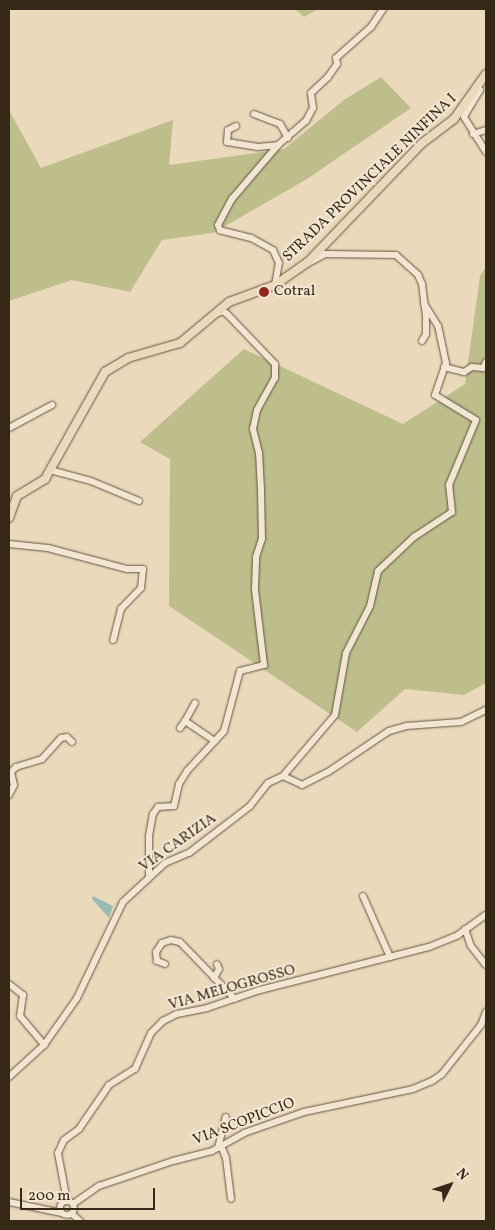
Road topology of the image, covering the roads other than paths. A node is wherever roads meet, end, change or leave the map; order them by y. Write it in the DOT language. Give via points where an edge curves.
graph roads {
  1 [pos="383,9"];
  2 [pos="486,74"];
  3 [pos="477,87"];
  4 [pos="254,114"];
  5 [pos="236,126"];
  6 [pos="486,130"];
  7 [pos="473,134"];
  8 [pos="288,138"];
  9 [pos="278,145"];
  10 [pos="486,152"];
  11 [pos="307,263"];
  12 [pos="275,285"];
  13 [pos="424,304"];
  14 [pos="217,311"];
  15 [pos="422,341"];
  16 [pos="486,362"];
  17 [pos="444,367"];
  18 [pos="52,405"];
  19 [pos="9,428"];
  20 [pos="50,470"];
  21 [pos="139,501"];
  22 [pos="9,518"];
  23 [pos="9,544"];
  24 [pos="113,640"];
  25 [pos="195,703"];
  26 [pos="486,710"];
  27 [pos="185,720"];
  28 [pos="180,728"];
  29 [pos="215,741"];
  30 [pos="72,742"];
  31 [pos="283,776"];
  32 [pos="9,795"];
  33 [pos="149,877"];
  34 [pos="363,896"];
  35 [pos="486,915"];
  36 [pos="465,930"];
  37 [pos="390,957"];
  38 [pos="486,963"];
  39 [pos="165,964"];
  40 [pos="217,964"];
  41 [pos="214,978"];
  42 [pos="9,984"];
  43 [pos="235,999"];
  44 [pos="486,1012"];
  45 [pos="44,1045"];
  46 [pos="9,1077"];
  47 [pos="226,1117"];
  48 [pos="220,1147"];
  49 [pos="230,1199"];
  50 [pos="9,1202"];
  51 [pos="70,1202"];
  52 [pos="62,1213"];
  53 [pos="72,1214"];
  54 [pos="80,1221"];
  1 -- 8 [label="street" via="371,27 336,58 337,64 328,78 311,93 313,108 306,121"];
  2 -- 3 [label="main road, STRADA PROVINCIALE NINFINA I"];
  3 -- 7 [label="street" via="480,90 464,117"];
  3 -- 11 [label="main road, STRADA PROVINCIALE NINFINA I" via="454,119 421,144"];
  4 -- 8 [label="street" via="273,119"];
  5 -- 9 [label="street" via="228,130 227,142 257,147"];
  6 -- 7 [label="street"];
  7 -- 10 [label="street"];
  8 -- 9 [label="street"];
  9 -- 12 [label="street" via="232,200 218,225 220,230 251,238 273,250 279,263"];
  11 -- 12 [label="main road, STRADA PROVINCIALE NINFINA I"];
  11 -- 13 [label="street" via="325,254 396,255 418,275"];
  12 -- 14 [label="main road, STRADA PROVINCIALE NINFINA I" via="229,302"];
  13 -- 15 [label="street" via="426,334"];
  13 -- 17 [label="street" via="438,326"];
  14 -- 20 [label="main road, STRADA PROVINCIALE NINFINA I" via="180,342 128,358 105,372"];
  14 -- 29 [label="street" via="226,313 268,353 275,364 276,376 257,410 252,429 259,453 262,492 262,539 256,557 255,588 264,665 240,671 233,707 224,730"];
  16 -- 17 [label="street" via="483,368 472,367 464,372"];
  17 -- 31 [label="street, VIA CARIZIA" via="435,395 476,420 450,485 452,512 414,537 378,571 370,606 346,652 335,715"];
  18 -- 19 [label="street"];
  20 -- 21 [label="street" via="92,481"];
  20 -- 22 [label="main road, STRADA PROVINCIALE NINFINA I" via="43,481 17,496"];
  23 -- 24 [label="street" via="48,548 126,569 143,569 141,588 121,609"];
  25 -- 27 [label="street"];
  26 -- 31 [label="street" via="461,722 406,726 388,731 328,772 302,785"];
  27 -- 28 [label="street"];
  27 -- 29 [label="street"];
  29 -- 33 [label="street" via="187,771 179,784 174,806 158,807 153,814 149,836"];
  30 -- 32 [label="street" via="67,737 61,738 42,759 16,767 11,772 14,785"];
  31 -- 33 [label="street, VIA CARIZIA" via="268,782 250,806 204,842 165,863"];
  33 -- 45 [label="street, VIA CARIZIA" via="123,902 77,998"];
  34 -- 37 [label="street"];
  35 -- 36 [label="street, VIA MELOGROSSO"];
  36 -- 37 [label="street, VIA MELOGROSSO" via="443,942"];
  36 -- 38 [label="street" via="471,946"];
  37 -- 43 [label="street, VIA MELOGROSSO"];
  39 -- 41 [label="street" via="157,961 156,952 162,943 180,942 187,954"];
  40 -- 41 [label="street" via="219,969"];
  41 -- 43 [label="street"];
  42 -- 45 [label="street" via="23,996 20,1016"];
  43 -- 51 [label="street, VIA MELOGROSSO" via="177,1014 151,1033 135,1069 109,1085 58,1153"];
  44 -- 48 [label="street, VIA SCOPICCIO" via="481,1026 442,1074 432,1081 413,1089 304,1112 244,1133"];
  45 -- 46 [label="street, VIA CARIZIA"];
  47 -- 48 [label="street"];
  48 -- 49 [label="street" via="226,1158"];
  48 -- 51 [label="street, VIA SCOPICCIO" via="99,1186"];
  50 -- 52 [label="street"];
  51 -- 52 [label="street" via="60,1207"];
  51 -- 53 [label="street, VIA MELOGROSSO"];
  52 -- 53 [label="street"];
  53 -- 54 [label="street"];
}
